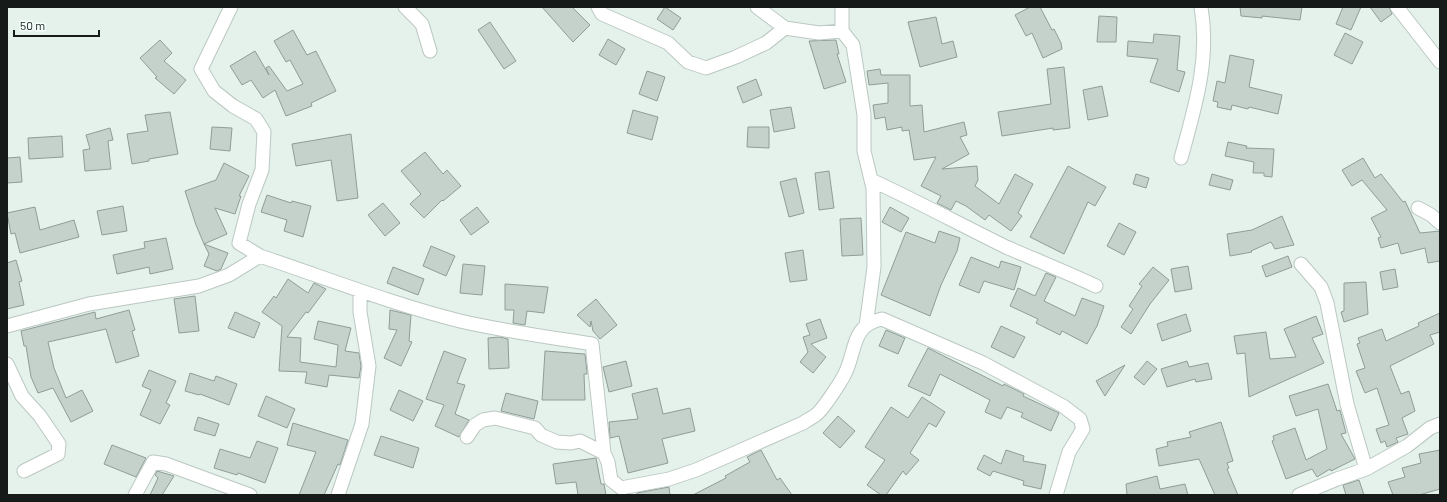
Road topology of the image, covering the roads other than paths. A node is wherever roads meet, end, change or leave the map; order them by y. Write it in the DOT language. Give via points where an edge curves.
graph roads {
  1 [pos="231,7"];
  2 [pos="405,7"];
  3 [pos="598,7"];
  4 [pos="757,7"];
  5 [pos="842,7"];
  6 [pos="1201,7"];
  7 [pos="1397,7"];
  8 [pos="785,28"];
  9 [pos="842,31"];
  10 [pos="430,51"];
  11 [pos="1440,62"];
  12 [pos="1181,158"];
  13 [pos="871,180"];
  14 [pos="1418,208"];
  15 [pos="1440,223"];
  16 [pos="260,256"];
  17 [pos="1301,264"];
  18 [pos="1096,286"];
  19 [pos="360,291"];
  20 [pos="7,326"];
  21 [pos="866,326"];
  22 [pos="7,364"];
  23 [pos="1440,424"];
  24 [pos="467,437"];
  25 [pos="604,453"];
  26 [pos="1366,469"];
  27 [pos="24,471"];
  28 [pos="135,495"];
  29 [pos="250,495"];
  30 [pos="338,495"];
  31 [pos="1056,495"];
  32 [pos="1299,495"];
  1 -- 16 [label="street" via="201,69 214,91 256,119 264,132 262,170 249,204 239,243"];
  2 -- 10 [label="street" via="422,24"];
  3 -- 8 [label="street" via="602,14 668,42 688,62 706,68 766,43"];
  4 -- 8 [label="street"];
  5 -- 9 [label="street"];
  6 -- 12 [label="street" via="1204,66"];
  7 -- 11 [label="street"];
  8 -- 9 [label="street" via="818,32"];
  9 -- 13 [label="street" via="853,45 864,115 864,151"];
  13 -- 18 [label="street" via="1007,247"];
  13 -- 21 [label="street" via="874,267"];
  14 -- 15 [label="street"];
  16 -- 19 [label="street"];
  16 -- 20 [label="street" via="229,275 199,286 89,304"];
  17 -- 26 [label="street" via="1321,287 1327,303 1347,404"];
  19 -- 25 [label="street" via="461,321 592,344"];
  19 -- 30 [label="street" via="360,312 369,366 362,424"];
  21 -- 25 [label="street" via="856,338 847,370 818,413 803,423 696,470 669,479 621,488 611,480"];
  21 -- 31 [label="street" via="873,321 882,320 983,363 1062,406 1080,419 1083,428 1069,452"];
  22 -- 27 [label="street" via="22,396 40,416 59,444 58,454"];
  23 -- 26 [label="street"];
  24 -- 25 [label="street" via="475,425 483,420 495,418 535,428 541,435 557,442 580,441"];
  26 -- 32 [label="street"];
  28 -- 29 [label="street" via="153,462 166,464"];
}
